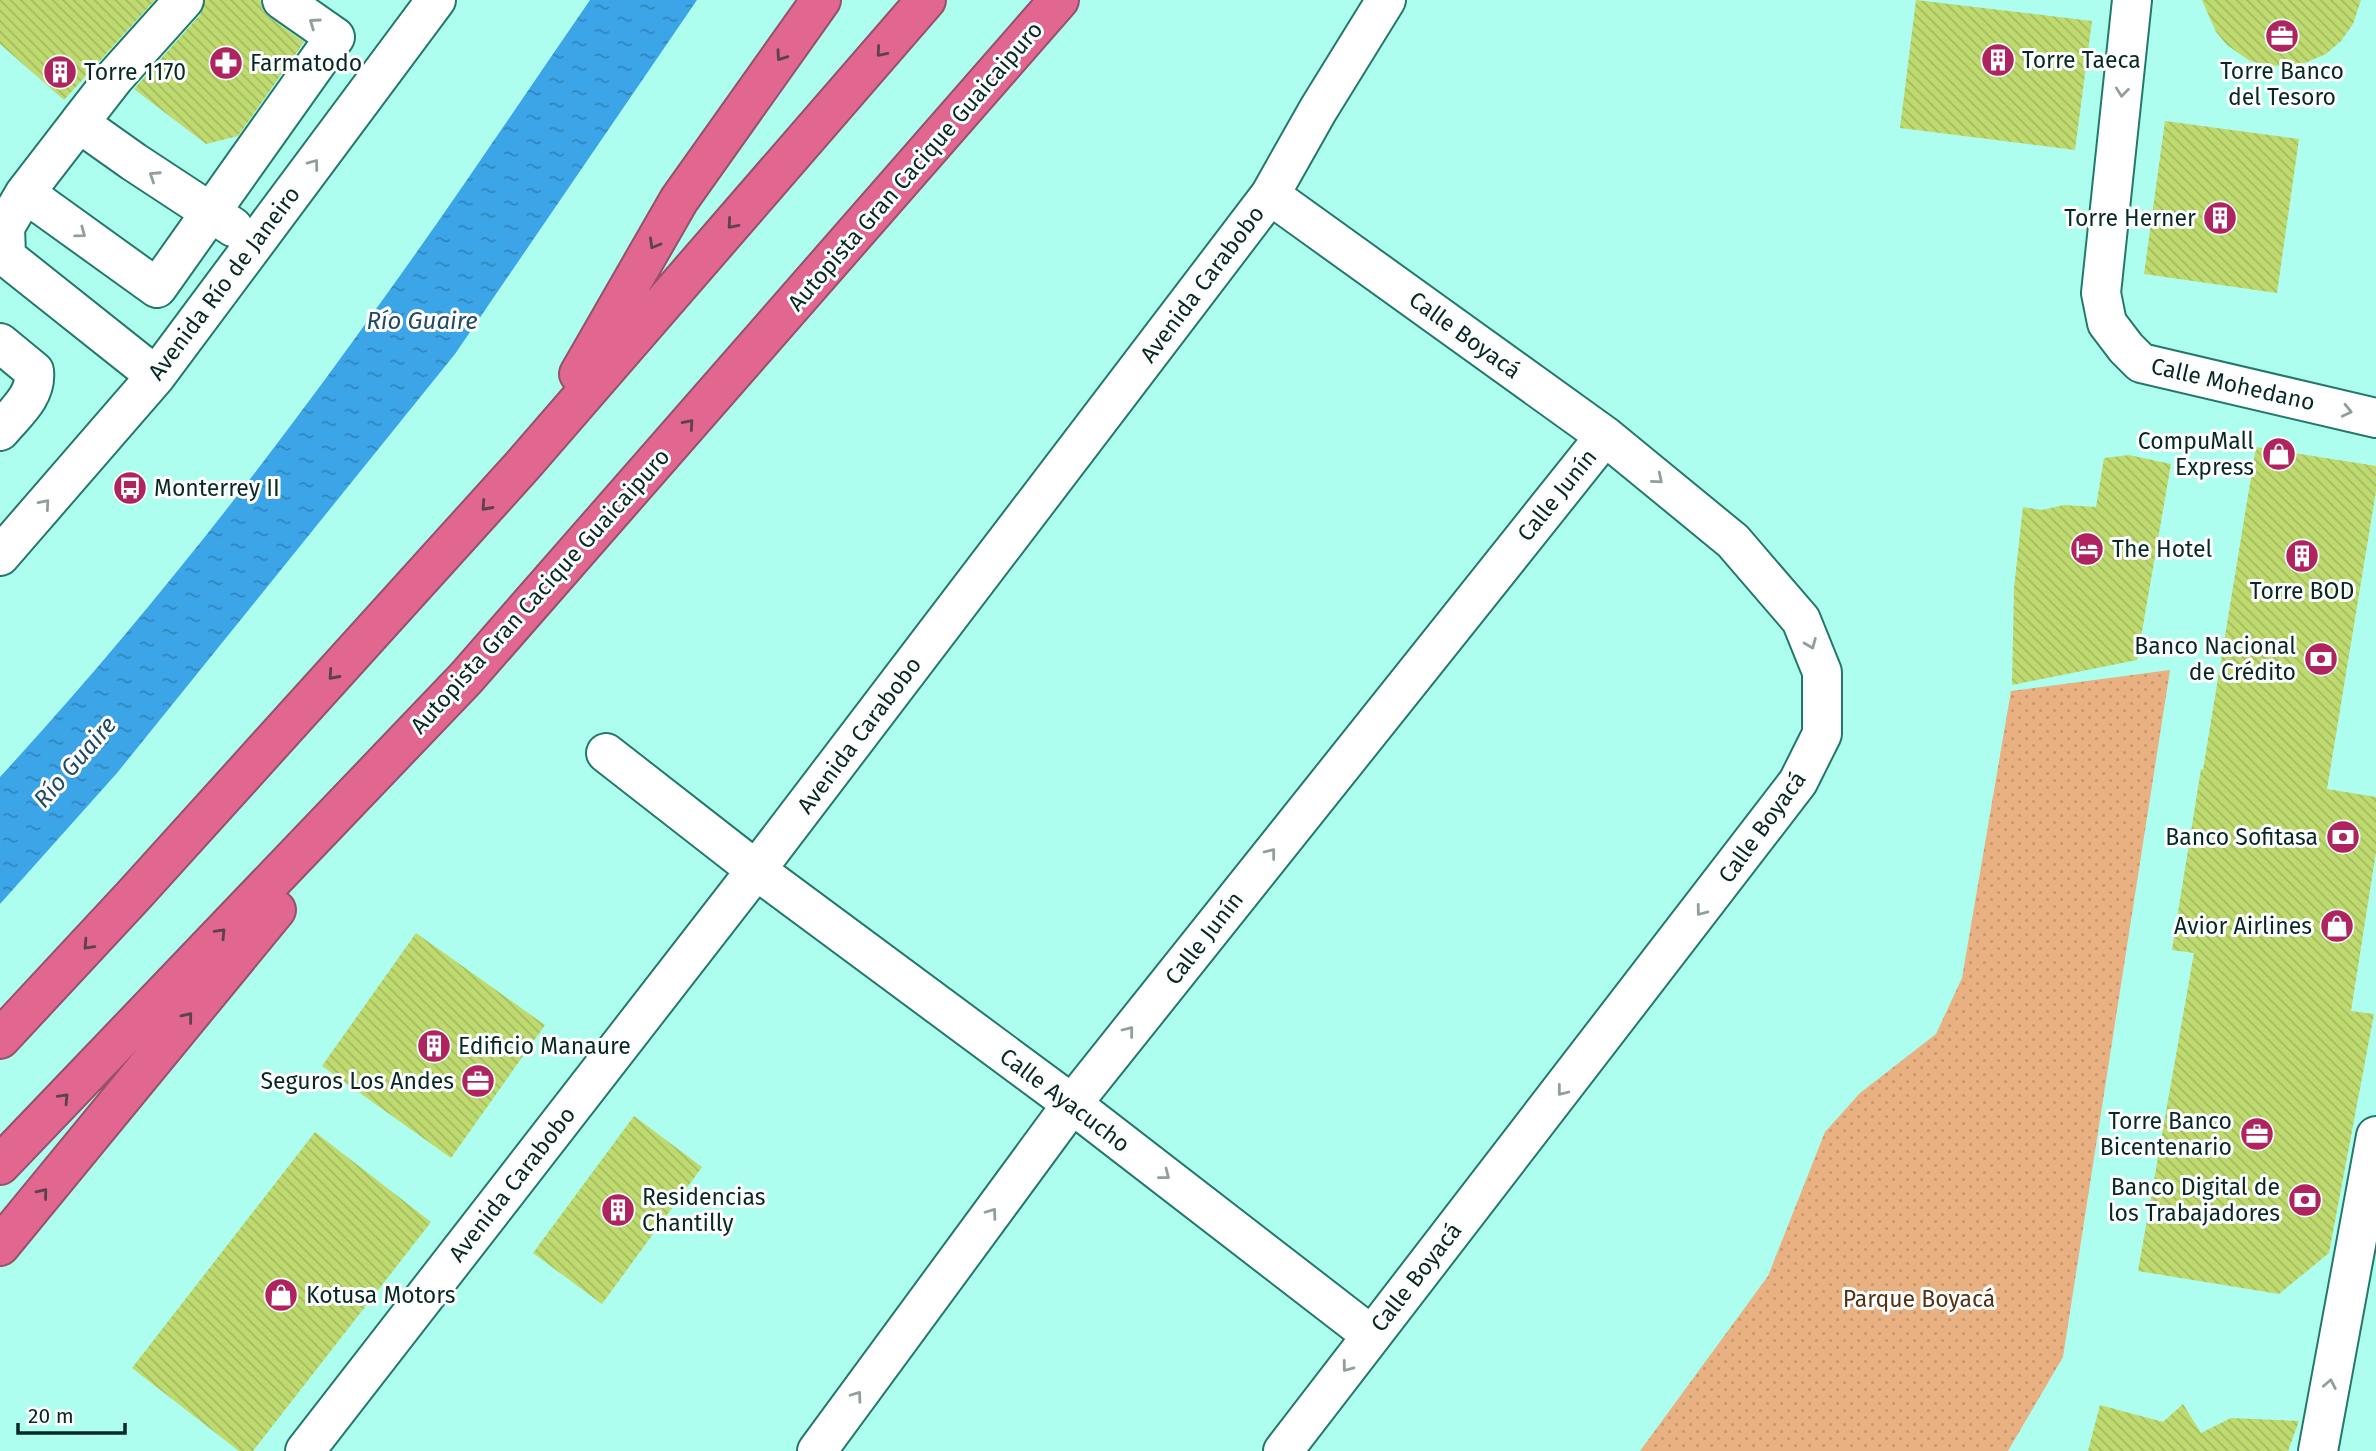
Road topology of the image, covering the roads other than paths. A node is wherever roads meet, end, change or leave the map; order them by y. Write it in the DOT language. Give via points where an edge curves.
graph roads {
  1 [pos="184,0"];
  2 [pos="282,0"];
  3 [pos="436,0"];
  4 [pos="821,0"];
  5 [pos="926,0"];
  6 [pos="1059,0"];
  7 [pos="1386,0"];
  8 [pos="2132,0"];
  9 [pos="79,123"];
  10 [pos="25,193"];
  11 [pos="1270,195"];
  12 [pos="211,213"];
  13 [pos="256,242"];
  14 [pos="3,254"];
  15 [pos="0,342"];
  16 [pos="156,376"];
  17 [pos="2376,418"];
  18 [pos="0,431"];
  19 [pos="1605,436"];
  20 [pos="523,465"];
  21 [pos="0,556"];
  22 [pos="466,678"];
  23 [pos="606,753"];
  24 [pos="756,870"];
  25 [pos="0,1039"];
  26 [pos="1072,1104"];
  27 [pos="2376,1136"];
  28 [pos="0,1165"];
  29 [pos="0,1246"];
  30 [pos="1371,1335"];
  31 [pos="305,1451"];
  32 [pos="817,1451"];
  33 [pos="1283,1451"];
  34 [pos="2318,1451"];
  1 -- 9 [label="street"];
  12 -- 2 [label="street, one-way" via="335,37"];
  13 -- 3 [label="street, Avenida Río de Janeiro, one-way"];
  4 -- 20 [label="highway, one-way" via="679,200"];
  5 -- 20 [label="highway, one-way"];
  22 -- 6 [label="highway, Autopista Gran Cacique Guaicaipuro, one-way"];
  7 -- 11 [label="street, Avenida Carabobo"];
  8 -- 17 [label="street, Calle Mohedano, one-way" via="2101,293 2107,323 2141,363"];
  9 -- 10 [label="street"];
  12 -- 9 [label="street, one-way"];
  10 -- 12 [label="street, one-way" via="157,288"];
  10 -- 14 [label="street" via="5,227"];
  11 -- 19 [label="street, Calle Boyacá"];
  11 -- 24 [label="street, Avenida Carabobo"];
  12 -- 13 [label="street"];
  13 -- 16 [label="street, Avenida Río de Janeiro"];
  14 -- 16 [label="street"];
  15 -- 18 [label="street" via="34,371 35,381 32,392"];
  21 -- 16 [label="street, Avenida Río de Janeiro, one-way"];
  26 -- 19 [label="street, Calle Junín, one-way"];
  19 -- 30 [label="street, Calle Boyacá, one-way" via="1733,541 1801,620 1822,672 1822,734 1798,782"];
  20 -- 25 [label="highway, one-way"];
  28 -- 22 [label="highway, Autopista Gran Cacique Guaicaipuro, one-way"];
  29 -- 22 [label="highway, one-way"];
  23 -- 24 [label="street, Calle Ayacucho"];
  24 -- 26 [label="street, Calle Ayacucho"];
  24 -- 31 [label="street, Avenida Carabobo"];
  26 -- 30 [label="street, Calle Ayacucho, one-way"];
  32 -- 26 [label="street, Calle Junín, one-way"];
  34 -- 27 [label="street, one-way"];
  30 -- 33 [label="street, Calle Boyacá, one-way"];
}
